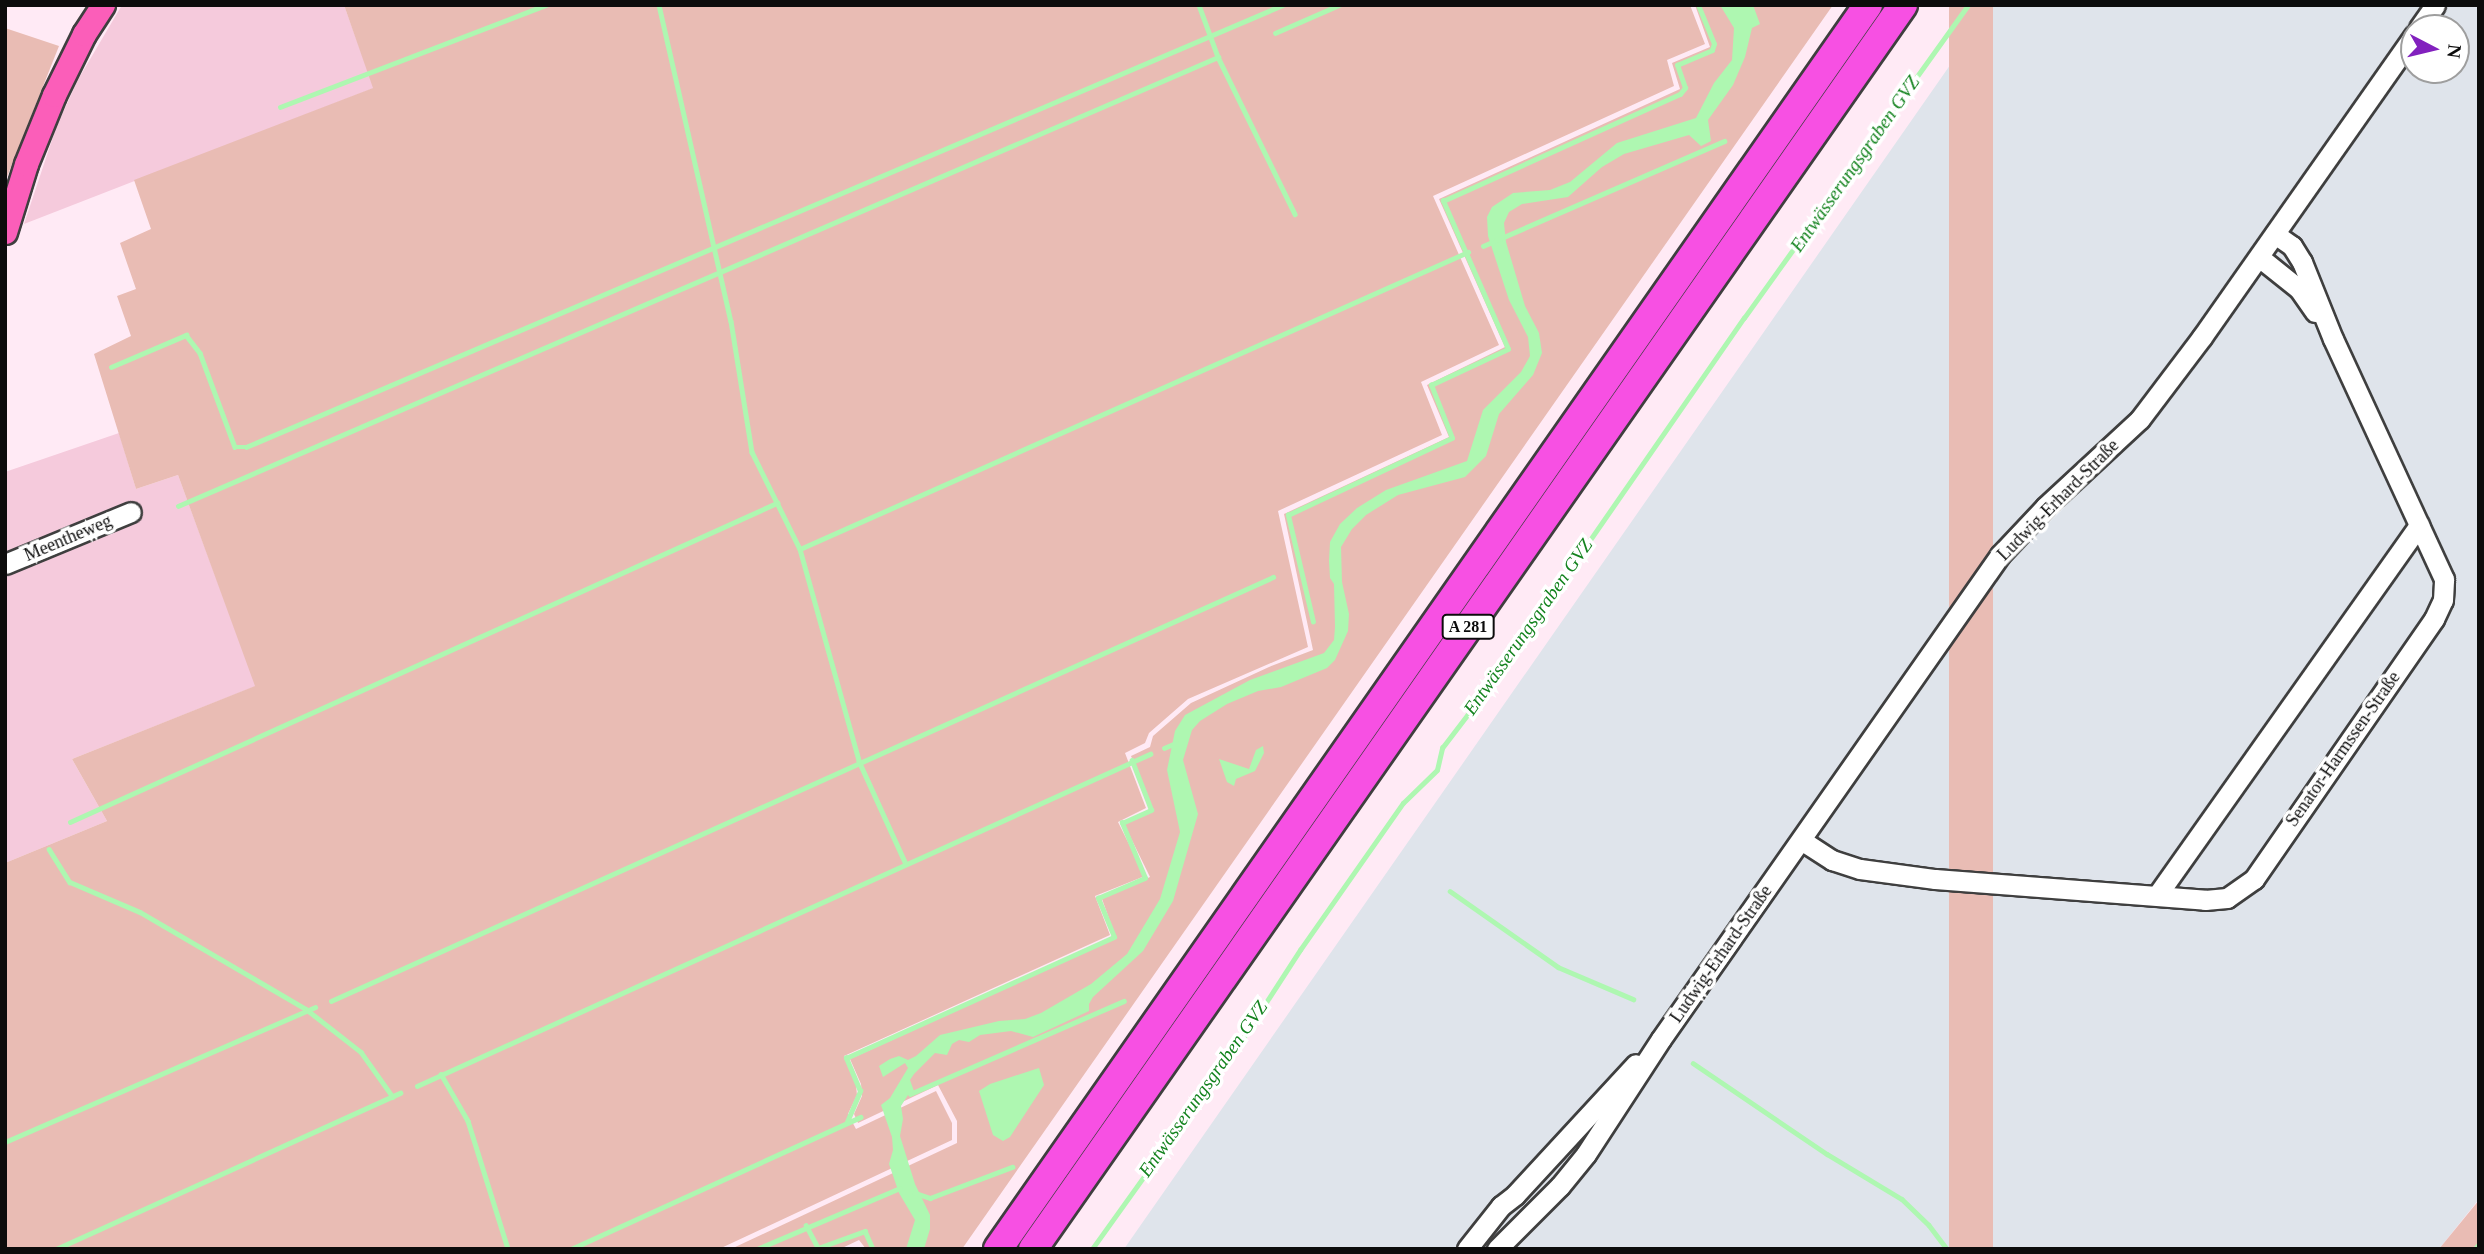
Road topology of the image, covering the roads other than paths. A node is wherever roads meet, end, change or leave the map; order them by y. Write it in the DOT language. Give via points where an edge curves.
graph roads {
  1 [pos="103,5"];
  2 [pos="1868,5"];
  3 [pos="1903,5"];
  4 [pos="2400,55"];
  5 [pos="5,232"];
  6 [pos="2275,234"];
  7 [pos="2259,257"];
  8 [pos="2333,339"];
  9 [pos="131,512"];
  10 [pos="2419,525"];
  11 [pos="5,564"];
  12 [pos="1801,840"];
  13 [pos="2158,894"];
  14 [pos="1661,1039"];
  15 [pos="998,1249"];
  16 [pos="1033,1249"];
  17 [pos="1467,1249"];
  18 [pos="1497,1249"];
  1 -- 5 [label="main road" via="49,106"];
  2 -- 15 [label="highway, A 281"];
  3 -- 16 [label="highway, A 281"];
  4 -- 6 [label="street, Ludwig-Erhard-Straße"];
  6 -- 7 [label="street, Ludwig-Erhard-Straße"];
  6 -- 8 [label="street, Senator-Harmssen-Straße" via="2292,246 2302,262"];
  7 -- 8 [label="street, Senator-Harmssen-Straße" via="2299,289"];
  7 -- 12 [label="street, Ludwig-Erhard-Straße" via="2140,419 2000,555"];
  8 -- 10 [label="street, Senator-Harmssen-Straße"];
  9 -- 11 [label="street, Meentheweg"];
  10 -- 13 [label="street"];
  10 -- 13 [label="street, Senator-Harmssen-Straße" via="2444,579 2443,600 2254,879 2227,898"];
  12 -- 13 [label="street, Senator-Harmssen-Straße" via="1832,860 1860,869 1935,879"];
  12 -- 14 [label="street, Ludwig-Erhard-Straße"];
  14 -- 17 [label="street, Ludwig-Erhard-Straße"];
  14 -- 18 [label="street, Ludwig-Erhard-Straße" via="1586,1154"];
}
